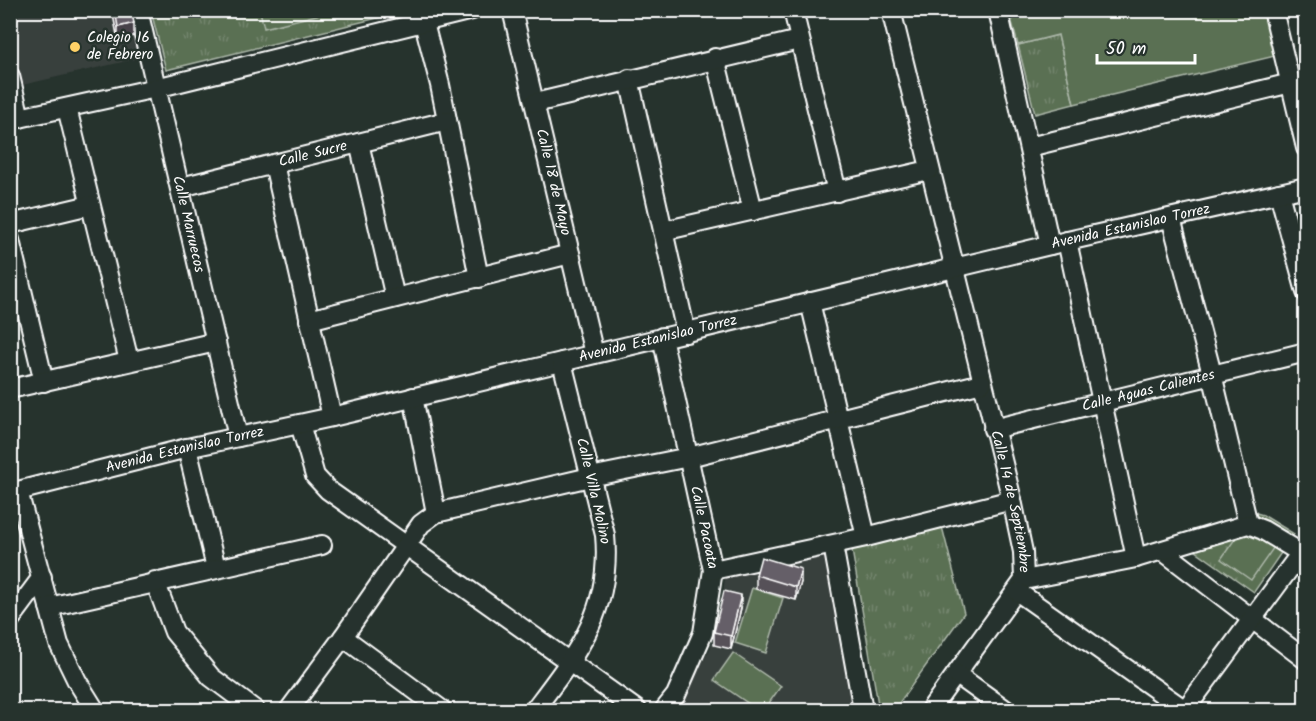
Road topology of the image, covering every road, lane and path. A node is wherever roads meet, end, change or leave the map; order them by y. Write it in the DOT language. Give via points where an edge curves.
graph roads {
  1 [pos="138,10"];
  2 [pos="472,10"];
  3 [pos="512,10"];
  4 [pos="793,10"];
  5 [pos="891,10"];
  6 [pos="998,10"];
  7 [pos="1273,10"];
  8 [pos="424,23"];
  9 [pos="799,40"];
  10 [pos="715,58"];
  11 [pos="10,76"];
  12 [pos="629,79"];
  13 [pos="1291,83"];
  14 [pos="156,88"];
  15 [pos="535,103"];
  16 [pos="68,108"];
  17 [pos="15,119"];
  18 [pos="447,121"];
  19 [pos="359,143"];
  20 [pos="1029,147"];
  21 [pos="1305,148"];
  22 [pos="274,164"];
  23 [pos="929,170"];
  24 [pos="181,187"];
  25 [pos="1305,187"];
  26 [pos="837,192"];
  27 [pos="1279,193"];
  28 [pos="90,205"];
  29 [pos="753,211"];
  30 [pos="1171,218"];
  31 [pos="10,224"];
  32 [pos="663,231"];
  33 [pos="10,240"];
  34 [pos="1058,243"];
  35 [pos="570,254"];
  36 [pos="953,268"];
  37 [pos="479,278"];
  38 [pos="1305,292"];
  39 [pos="395,298"];
  40 [pos="810,302"];
  41 [pos="309,320"];
  42 [pos="686,333"];
  43 [pos="662,337"];
  44 [pos="216,342"];
  45 [pos="1305,352"];
  46 [pos="594,354"];
  47 [pos="129,361"];
  48 [pos="562,362"];
  49 [pos="1212,375"];
  50 [pos="44,382"];
  51 [pos="982,383"];
  52 [pos="10,389"];
  53 [pos="413,397"];
  54 [pos="1104,403"];
  55 [pos="332,417"];
  56 [pos="839,418"];
  57 [pos="300,424"];
  58 [pos="993,429"];
  59 [pos="238,437"];
  60 [pos="187,448"];
  61 [pos="689,457"];
  62 [pos="590,477"];
  63 [pos="14,492"];
  64 [pos="1012,500"];
  65 [pos="436,513"];
  66 [pos="1248,524"];
  67 [pos="866,537"];
  68 [pos="322,545"];
  69 [pos="832,545"];
  70 [pos="405,547"];
  71 [pos="1303,549"];
  72 [pos="1163,551"];
  73 [pos="1136,558"];
  74 [pos="216,568"];
  75 [pos="713,570"];
  76 [pos="42,577"];
  77 [pos="155,581"];
  78 [pos="1021,586"];
  79 [pos="49,607"];
  80 [pos="1250,619"];
  81 [pos="10,620"];
  82 [pos="343,637"];
  83 [pos="1305,660"];
  84 [pos="569,663"];
  85 [pos="956,674"];
  86 [pos="1185,710"];
  87 [pos="95,711"];
  88 [pos="255,711"];
  89 [pos="289,711"];
  90 [pos="442,711"];
  91 [pos="534,711"];
  92 [pos="637,711"];
  93 [pos="664,711"];
  94 [pos="863,711"];
  95 [pos="930,711"];
  96 [pos="1006,711"];
  1 -- 14 [label="street, Calle Marruecos"];
  2 -- 8 [label="street"];
  3 -- 15 [label="street, Calle 18 de Mayo"];
  4 -- 9 [label="street"];
  5 -- 23 [label="street, Calle 14 de Septiembre"];
  6 -- 20 [label="street"];
  7 -- 13 [label="street"];
  8 -- 14 [label="street"];
  8 -- 18 [label="street"];
  9 -- 10 [label="street"];
  9 -- 26 [label="street"];
  10 -- 12 [label="street"];
  10 -- 29 [label="street"];
  11 -- 17 [label="street"];
  12 -- 15 [label="street"];
  12 -- 32 [label="street"];
  13 -- 20 [label="street"];
  13 -- 21 [label="street"];
  14 -- 16 [label="street"];
  14 -- 24 [label="street, Calle Marruecos"];
  15 -- 35 [label="street, Calle 18 de Mayo"];
  16 -- 17 [label="street"];
  16 -- 28 [label="street"];
  18 -- 19 [label="street, Calle Sucre"];
  18 -- 37 [label="street"];
  19 -- 22 [label="street, Calle Sucre"];
  19 -- 39 [label="street"];
  20 -- 34 [label="street"];
  22 -- 24 [label="street, Calle Sucre"];
  22 -- 41 [label="street"];
  23 -- 26 [label="street"];
  23 -- 36 [label="street, Calle 14 de Septiembre"];
  24 -- 44 [label="street, Calle Marruecos"];
  25 -- 27 [label="street, Avenida Estanislao Torrez"];
  26 -- 29 [label="street"];
  27 -- 30 [label="street, Avenida Estanislao Torrez"];
  27 -- 38 [label="street"];
  28 -- 31 [label="street"];
  28 -- 47 [label="street"];
  29 -- 32 [label="street"];
  30 -- 34 [label="street, Avenida Estanislao Torrez"];
  30 -- 49 [label="street"];
  32 -- 42 [label="street"];
  33 -- 50 [label="street"];
  34 -- 36 [label="street, Avenida Estanislao Torrez"];
  34 -- 54 [label="street"];
  35 -- 37 [label="street"];
  35 -- 46 [label="street, Calle 18 de Mayo"];
  36 -- 40 [label="street, Avenida Estanislao Torrez"];
  36 -- 51 [label="street, Calle 14 de Septiembre"];
  37 -- 39 [label="street"];
  39 -- 41 [label="street"];
  40 -- 42 [label="street, Avenida Estanislao Torrez"];
  40 -- 56 [label="street"];
  41 -- 55 [label="street"];
  42 -- 43 [label="street, Avenida Estanislao Torrez"];
  43 -- 46 [label="street, Avenida Estanislao Torrez"];
  43 -- 61 [label="street, Calle Pacoata"];
  44 -- 47 [label="street"];
  44 -- 59 [label="street, Calle Marruecos"];
  45 -- 49 [label="street, Calle Aguas Calientes"];
  46 -- 48 [label="street, Avenida Estanislao Torrez"];
  47 -- 50 [label="street"];
  48 -- 53 [label="street, Avenida Estanislao Torrez"];
  48 -- 62 [label="street, Calle Villa Molino"];
  49 -- 54 [label="street, Calle Aguas Calientes"];
  49 -- 66 [label="street"];
  50 -- 52 [label="street"];
  51 -- 56 [label="street"];
  51 -- 58 [label="street, Calle 14 de Septiembre"];
  53 -- 55 [label="street, Avenida Estanislao Torrez"];
  53 -- 65 [label="street"];
  54 -- 58 [label="street, Calle Aguas Calientes"];
  54 -- 73 [label="street"];
  55 -- 57 [label="street, Avenida Estanislao Torrez"];
  56 -- 61 [label="street"];
  56 -- 67 [label="street"];
  57 -- 59 [label="street, Avenida Estanislao Torrez"];
  57 -- 70 [label="street" via="320,484"];
  58 -- 64 [label="street, Calle 14 de Septiembre"];
  59 -- 60 [label="street, Avenida Estanislao Torrez"];
  60 -- 63 [label="street, Avenida Estanislao Torrez"];
  60 -- 74 [label="street"];
  61 -- 62 [label="street"];
  61 -- 75 [label="street, Calle Pacoata"];
  62 -- 65 [label="street"];
  62 -- 84 [label="street, Calle Villa Molino" via="607,559 594,618"];
  63 -- 76 [label="street"];
  64 -- 67 [label="street"];
  64 -- 78 [label="street, Calle 14 de Septiembre" via="1023,552"];
  65 -- 70 [label="street" via="421,524"];
  66 -- 71 [label="street"];
  66 -- 72 [label="street"];
  67 -- 69 [label="street"];
  68 -- 74 [label="street"];
  69 -- 75 [label="street"];
  69 -- 94 [label="street"];
  70 -- 82 [label="street"];
  70 -- 84 [label="street"];
  71 -- 80 [label="street"];
  72 -- 73 [label="street"];
  72 -- 80 [label="street"];
  73 -- 78 [label="street"];
  74 -- 77 [label="street"];
  75 -- 93 [label="street, Calle Pacoata" via="703,633 676,695"];
  76 -- 79 [label="street"];
  76 -- 81 [label="street"];
  77 -- 79 [label="street"];
  77 -- 88 [label="street" via="174,632 211,677"];
  78 -- 85 [label="street, Calle 14 de Septiembre"];
  78 -- 86 [label="street"];
  79 -- 87 [label="street" via="59,644"];
  80 -- 83 [label="street"];
  80 -- 86 [label="street"];
  82 -- 89 [label="street"];
  82 -- 90 [label="street"];
  84 -- 91 [label="street, Calle Villa Molino"];
  84 -- 92 [label="street"];
  85 -- 95 [label="street, Calle 14 de Septiembre"];
  85 -- 96 [label="street"];
}
